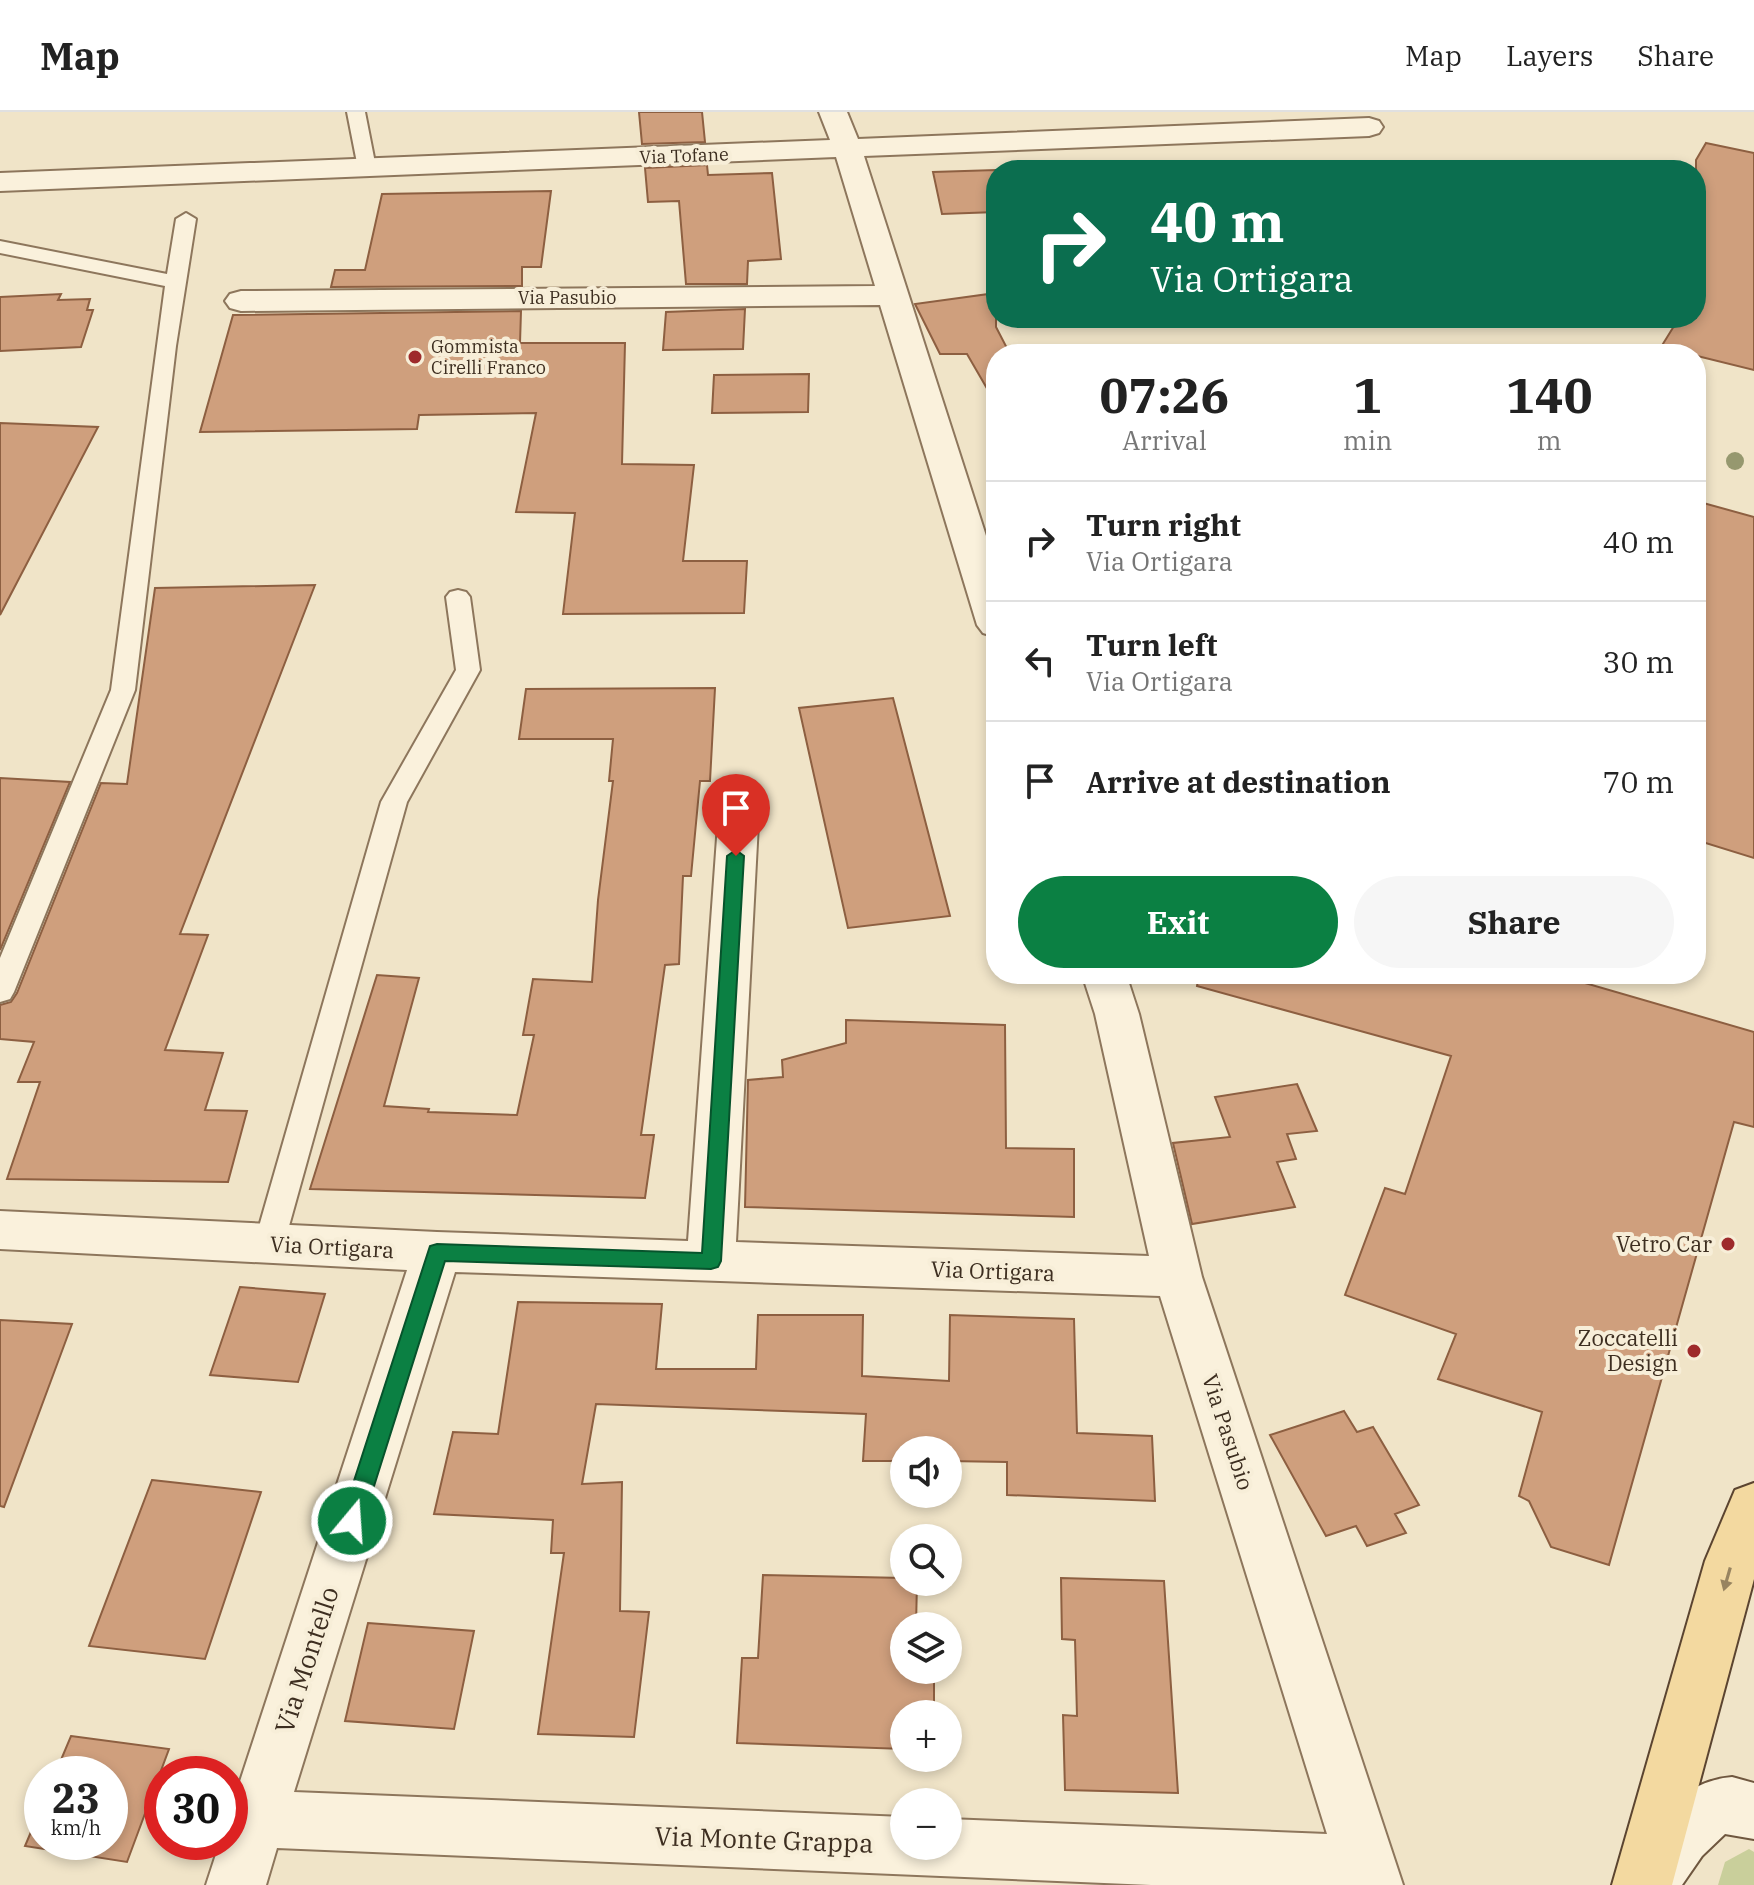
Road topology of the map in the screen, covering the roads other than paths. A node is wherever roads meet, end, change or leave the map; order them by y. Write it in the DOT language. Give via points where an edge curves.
graph roads {
  1 [pos="356,112"];
  2 [pos="833,112"];
  3 [pos="1369,127"];
  4 [pos="848,150"];
  5 [pos="367,168"];
  6 [pos="0,182"];
  7 [pos="186,219"];
  8 [pos="0,247"];
  9 [pos="176,282"];
  10 [pos="893,295"];
  11 [pos="241,301"];
  12 [pos="986,593"];
  13 [pos="458,597"];
  14 [pos="738,824"];
  15 [pos="1107,984"];
  16 [pos="0,992"];
  17 [pos="0,1230"];
  18 [pos="269,1244"];
  19 [pos="437,1252"];
  20 [pos="711,1261"];
  21 [pos="1178,1277"];
  22 [pos="1754,1506"];
  23 [pos="1754,1811"];
  24 [pos="257,1819"];
  25 [pos="1370,1875"];
  26 [pos="236,1885"];
  27 [pos="1645,1885"];
  1 -- 5 [label="lane"];
  2 -- 4 [label="street"];
  3 -- 4 [label="street, Via Tofane"];
  4 -- 5 [label="street, Via Tofane"];
  4 -- 10 [label="street"];
  5 -- 6 [label="street, Via Tofane"];
  7 -- 9 [label="lane"];
  8 -- 9 [label="lane"];
  9 -- 16 [label="lane" via="123,690"];
  10 -- 11 [label="street, Via Pasubio"];
  10 -- 12 [label="street"];
  13 -- 18 [label="lane" via="468,670 394,802"];
  14 -- 20 [label="street"];
  15 -- 21 [label="street, Via Pasubio"];
  17 -- 18 [label="street, Via Ortigara"];
  18 -- 19 [label="street, Via Ortigara"];
  19 -- 20 [label="street, Via Ortigara"];
  19 -- 24 [label="street, Via Montello"];
  20 -- 21 [label="street, Via Ortigara"];
  21 -- 25 [label="street, Via Pasubio"];
  22 -- 27 [label="main road, one-way" via="1732,1561"];
  23 -- 27 [label="street" via="1726,1805 1706,1814 1675,1843"];
  24 -- 25 [label="street, Via Monte Grappa"];
  24 -- 26 [label="street, Via Montello"];
}
